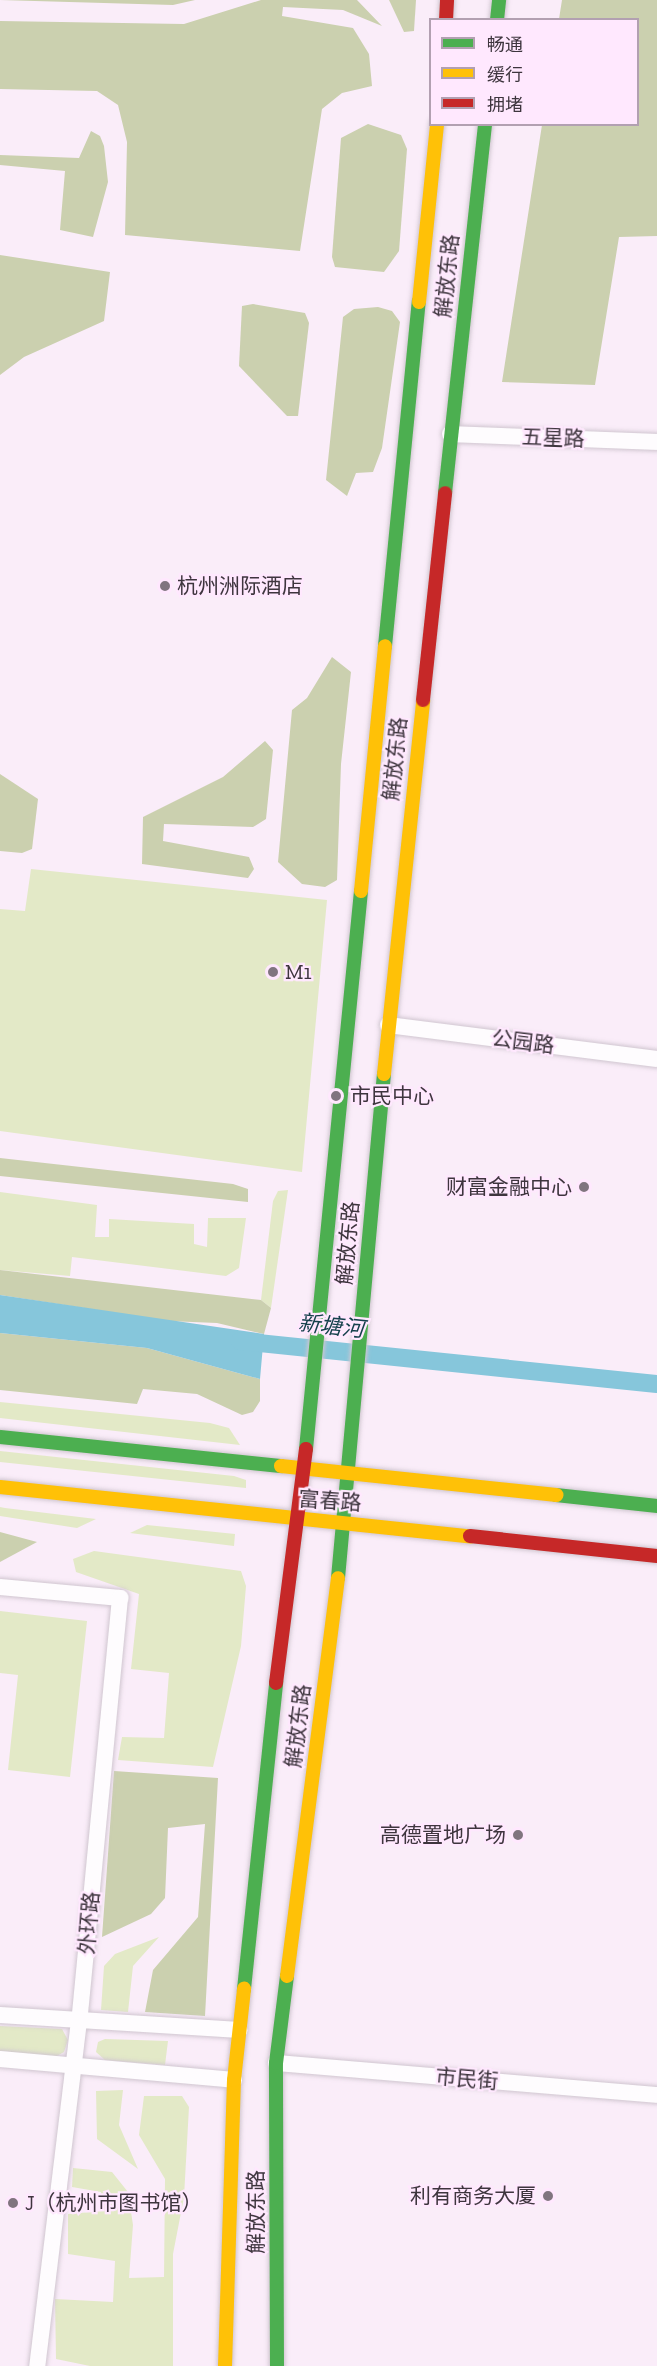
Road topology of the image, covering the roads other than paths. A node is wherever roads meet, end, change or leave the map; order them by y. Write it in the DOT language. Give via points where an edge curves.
graph roads {
  1 [pos="447,0"];
  2 [pos="499,0"];
  3 [pos="446,18"];
  4 [pos="497,18"];
  5 [pos="436,126"];
  6 [pos="485,126"];
  7 [pos="450,434"];
  8 [pos="657,442"];
  9 [pos="388,1025"];
  10 [pos="657,1059"];
  11 [pos="0,1437"];
  12 [pos="304,1471"];
  13 [pos="348,1477"];
  14 [pos="0,1487"];
  15 [pos="657,1506"];
  16 [pos="293,1520"];
  17 [pos="345,1522"];
  18 [pos="657,1556"];
  19 [pos="0,1587"];
  20 [pos="0,2015"];
  21 [pos="80,2020"];
  22 [pos="240,2030"];
  23 [pos="0,2059"];
  24 [pos="276,2063"];
  25 [pos="73,2067"];
  26 [pos="234,2080"];
  27 [pos="657,2095"];
  28 [pos="37,2366"];
  29 [pos="225,2366"];
  30 [pos="277,2366"];
  1 -- 3 [label="main road"];
  2 -- 4 [label="main road"];
  5 -- 12 [label="main road, 解放东路" via="410,434 307,1404"];
  6 -- 7 [label="main road, 解放东路"];
  7 -- 8 [label="street, 五星路"];
  7 -- 9 [label="main road, 解放东路"];
  9 -- 10 [label="street, 公园路"];
  9 -- 13 [label="main road, 解放东路"];
  11 -- 12 [label="main road, 富春路"];
  12 -- 13 [label="main road, 富春路"];
  12 -- 16 [label="main road, 解放东路"];
  13 -- 15 [label="main road, 富春路"];
  13 -- 17 [label="main road, 解放东路"];
  14 -- 16 [label="main road, 富春路"];
  16 -- 17 [label="main road, 富春路"];
  16 -- 22 [label="main road, 解放东路"];
  17 -- 18 [label="main road, 富春路"];
  17 -- 24 [label="main road, 解放东路"];
  19 -- 21 [label="street, 外环路" via="120,1598"];
  20 -- 21 [label="street"];
  21 -- 22 [label="street"];
  21 -- 25 [label="street, 外环路"];
  22 -- 26 [label="main road, 解放东路"];
  23 -- 25 [label="street"];
  24 -- 27 [label="street, 市民街"];
  24 -- 30 [label="main road, 解放东路"];
  25 -- 26 [label="street"];
  25 -- 28 [label="street, 外环路"];
  26 -- 29 [label="main road, 解放东路"];
}
